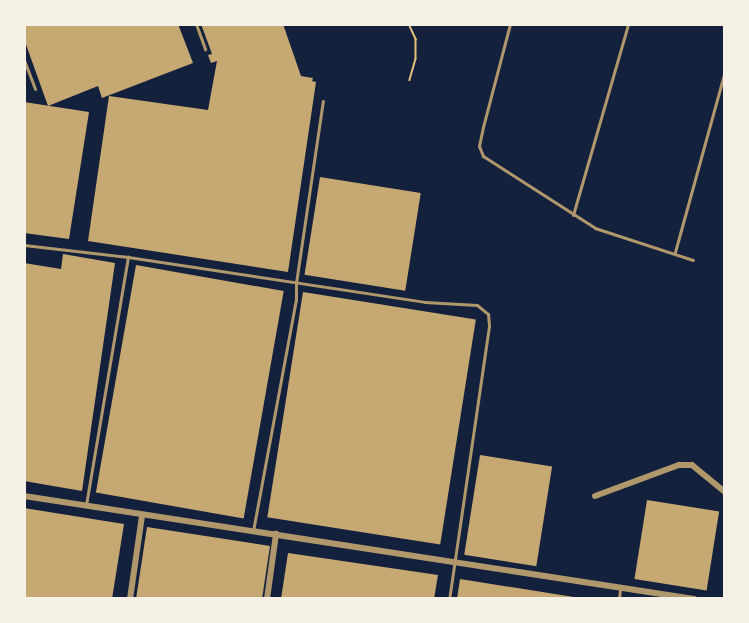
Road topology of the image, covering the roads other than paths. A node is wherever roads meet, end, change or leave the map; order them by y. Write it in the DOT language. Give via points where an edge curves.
graph roads {
  1 [pos="195,24"];
  2 [pos="510,24"];
  3 [pos="628,24"];
  4 [pos="205,49"];
  5 [pos="24,60"];
  6 [pos="725,70"];
  7 [pos="34,89"];
  8 [pos="323,101"];
  9 [pos="573,216"];
  10 [pos="24,244"];
  11 [pos="675,252"];
  12 [pos="128,257"];
  13 [pos="693,260"];
  14 [pos="296,283"];
  15 [pos="725,492"];
  16 [pos="24,496"];
  17 [pos="595,496"];
  18 [pos="86,506"];
  19 [pos="142,516"];
  20 [pos="253,531"];
  21 [pos="276,534"];
  22 [pos="455,561"];
  23 [pos="620,588"];
  24 [pos="130,599"];
  25 [pos="267,599"];
  26 [pos="450,599"];
  27 [pos="619,599"];
  28 [pos="694,599"];
  1 -- 4 [label="lane"];
  2 -- 9 [label="lane" via="479,146 483,156"];
  3 -- 9 [label="lane"];
  5 -- 7 [label="lane"];
  6 -- 11 [label="lane"];
  8 -- 14 [label="lane"];
  9 -- 11 [label="lane" via="595,228"];
  10 -- 12 [label="lane"];
  11 -- 13 [label="lane"];
  12 -- 14 [label="lane"];
  12 -- 18 [label="lane"];
  14 -- 20 [label="lane"];
  14 -- 22 [label="lane" via="425,302 477,305 488,314"];
  15 -- 17 [label="street" via="692,465 679,465"];
  16 -- 18 [label="street"];
  18 -- 19 [label="street"];
  19 -- 20 [label="street"];
  19 -- 24 [label="street"];
  20 -- 21 [label="street"];
  21 -- 22 [label="street"];
  21 -- 25 [label="street"];
  22 -- 23 [label="street"];
  22 -- 26 [label="lane"];
  23 -- 27 [label="lane"];
  23 -- 28 [label="street"];
}
